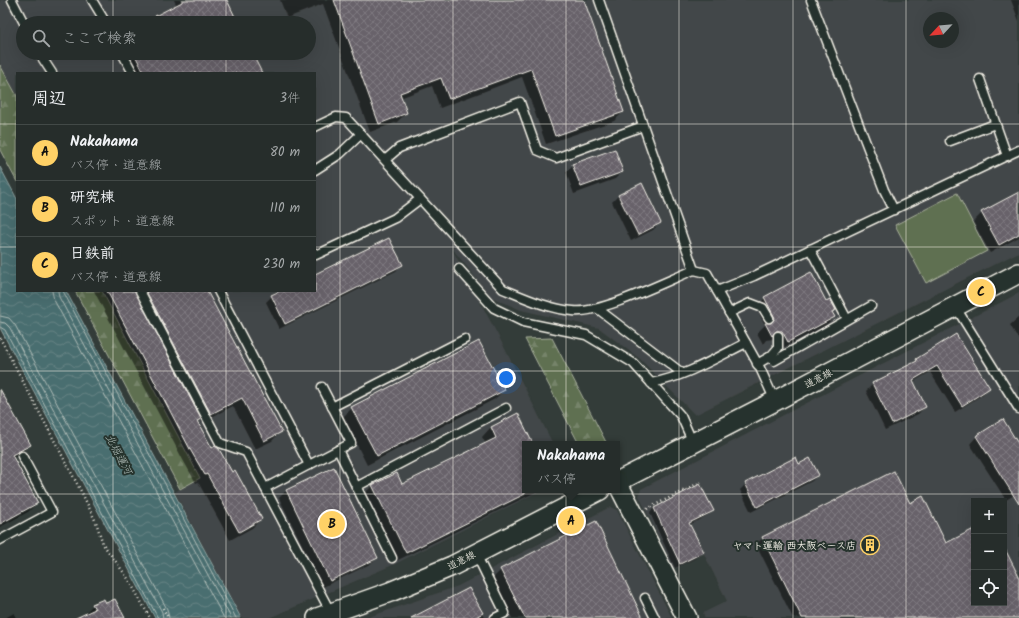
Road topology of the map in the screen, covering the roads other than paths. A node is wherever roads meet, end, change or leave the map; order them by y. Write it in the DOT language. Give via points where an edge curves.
graph roads {
  1 [pos="12,0"];
  2 [pos="92,0"];
  3 [pos="599,0"];
  4 [pos="811,0"];
  5 [pos="20,16"];
  6 [pos="102,16"];
  7 [pos="44,60"];
  8 [pos="126,60"];
  9 [pos="51,72"];
  10 [pos="132,72"];
  11 [pos="980,79"];
  12 [pos="995,124"];
  13 [pos="643,126"];
  14 [pos="316,127"];
  15 [pos="361,134"];
  16 [pos="950,141"];
  17 [pos="1019,150"];
  18 [pos="1007,156"];
  19 [pos="385,160"];
  20 [pos="316,169"];
  21 [pos="420,199"];
  22 [pos="894,210"];
  23 [pos="810,249"];
  24 [pos="316,255"];
  25 [pos="459,269"];
  26 [pos="694,270"];
  27 [pos="1019,273"];
  28 [pos="717,291"];
  29 [pos="141,292"];
  30 [pos="219,292"];
  31 [pos="871,306"];
  32 [pos="954,306"];
  33 [pos="598,309"];
  34 [pos="729,313"];
  35 [pos="769,318"];
  36 [pos="847,319"];
  37 [pos="778,336"];
  38 [pos="465,339"];
  39 [pos="746,343"];
  40 [pos="771,356"];
  41 [pos="757,364"];
  42 [pos="682,374"];
  43 [pos="651,383"];
  44 [pos="322,387"];
  45 [pos="775,401"];
  46 [pos="332,407"];
  47 [pos="506,408"];
  48 [pos="1019,409"];
  49 [pos="693,443"];
  50 [pos="338,450"];
  51 [pos="22,456"];
  52 [pos="309,465"];
  53 [pos="620,480"];
  54 [pos="356,487"];
  55 [pos="265,488"];
  56 [pos="620,488"];
  57 [pos="594,493"];
  58 [pos="0,540"];
  59 [pos="475,554"];
  60 [pos="392,558"];
  61 [pos="645,598"];
  62 [pos="324,615"];
  63 [pos="495,618"];
  64 [pos="655,618"];
  65 [pos="687,618"];
  1 -- 5 [label="lane"];
  2 -- 6 [label="lane"];
  3 -- 13 [label="lane"];
  4 -- 22 [label="lane"];
  7 -- 9 [label="lane"];
  8 -- 10 [label="lane"];
  11 -- 12 [label="lane"];
  12 -- 16 [label="lane"];
  12 -- 18 [label="lane"];
  13 -- 19 [label="lane" via="556,158 537,150 520,102 399,148"];
  13 -- 26 [label="lane"];
  14 -- 15 [label="lane" via="342,116"];
  15 -- 19 [label="lane"];
  15 -- 20 [label="lane" via="340,154"];
  17 -- 18 [label="lane"];
  18 -- 22 [label="lane"];
  19 -- 21 [label="lane"];
  21 -- 24 [label="lane" via="395,218"];
  21 -- 33 [label="lane" via="503,289 534,302 574,311"];
  22 -- 23 [label="lane"];
  23 -- 28 [label="lane"];
  23 -- 36 [label="lane"];
  25 -- 43 [label="lane" via="494,308 523,322 586,335 633,363"];
  26 -- 28 [label="lane" via="707,273"];
  26 -- 33 [label="lane"];
  27 -- 32 [label="street, 道意線"];
  28 -- 34 [label="lane"];
  29 -- 55 [label="lane" via="220,443 246,452"];
  30 -- 52 [label="lane"];
  31 -- 36 [label="lane"];
  32 -- 45 [label="street, 道意線"];
  32 -- 48 [label="lane"];
  33 -- 42 [label="lane"];
  34 -- 35 [label="lane" via="750,303 763,308"];
  34 -- 39 [label="lane"];
  36 -- 40 [label="lane" via="774,361"];
  37 -- 40 [label="lane" via="778,348"];
  38 -- 46 [label="lane"];
  39 -- 41 [label="lane"];
  39 -- 42 [label="lane"];
  40 -- 41 [label="lane"];
  41 -- 45 [label="lane"];
  42 -- 43 [label="lane"];
  43 -- 49 [label="lane" via="681,416"];
  44 -- 46 [label="lane"];
  45 -- 49 [label="street, 道意線"];
  46 -- 50 [label="lane" via="351,444"];
  47 -- 54 [label="lane"];
  49 -- 53 [label="street, 道意線"];
  50 -- 52 [label="lane"];
  50 -- 54 [label="lane"];
  51 -- 58 [label="lane" via="52,512"];
  52 -- 55 [label="lane"];
  54 -- 60 [label="lane"];
  55 -- 62 [label="lane"];
  56 -- 65 [label="street"];
  57 -- 59 [label="street, 道意線"];
  59 -- 62 [label="street, 道意線" via="424,578"];
  59 -- 63 [label="lane" via="505,613"];
  61 -- 64 [label="lane"];
}
